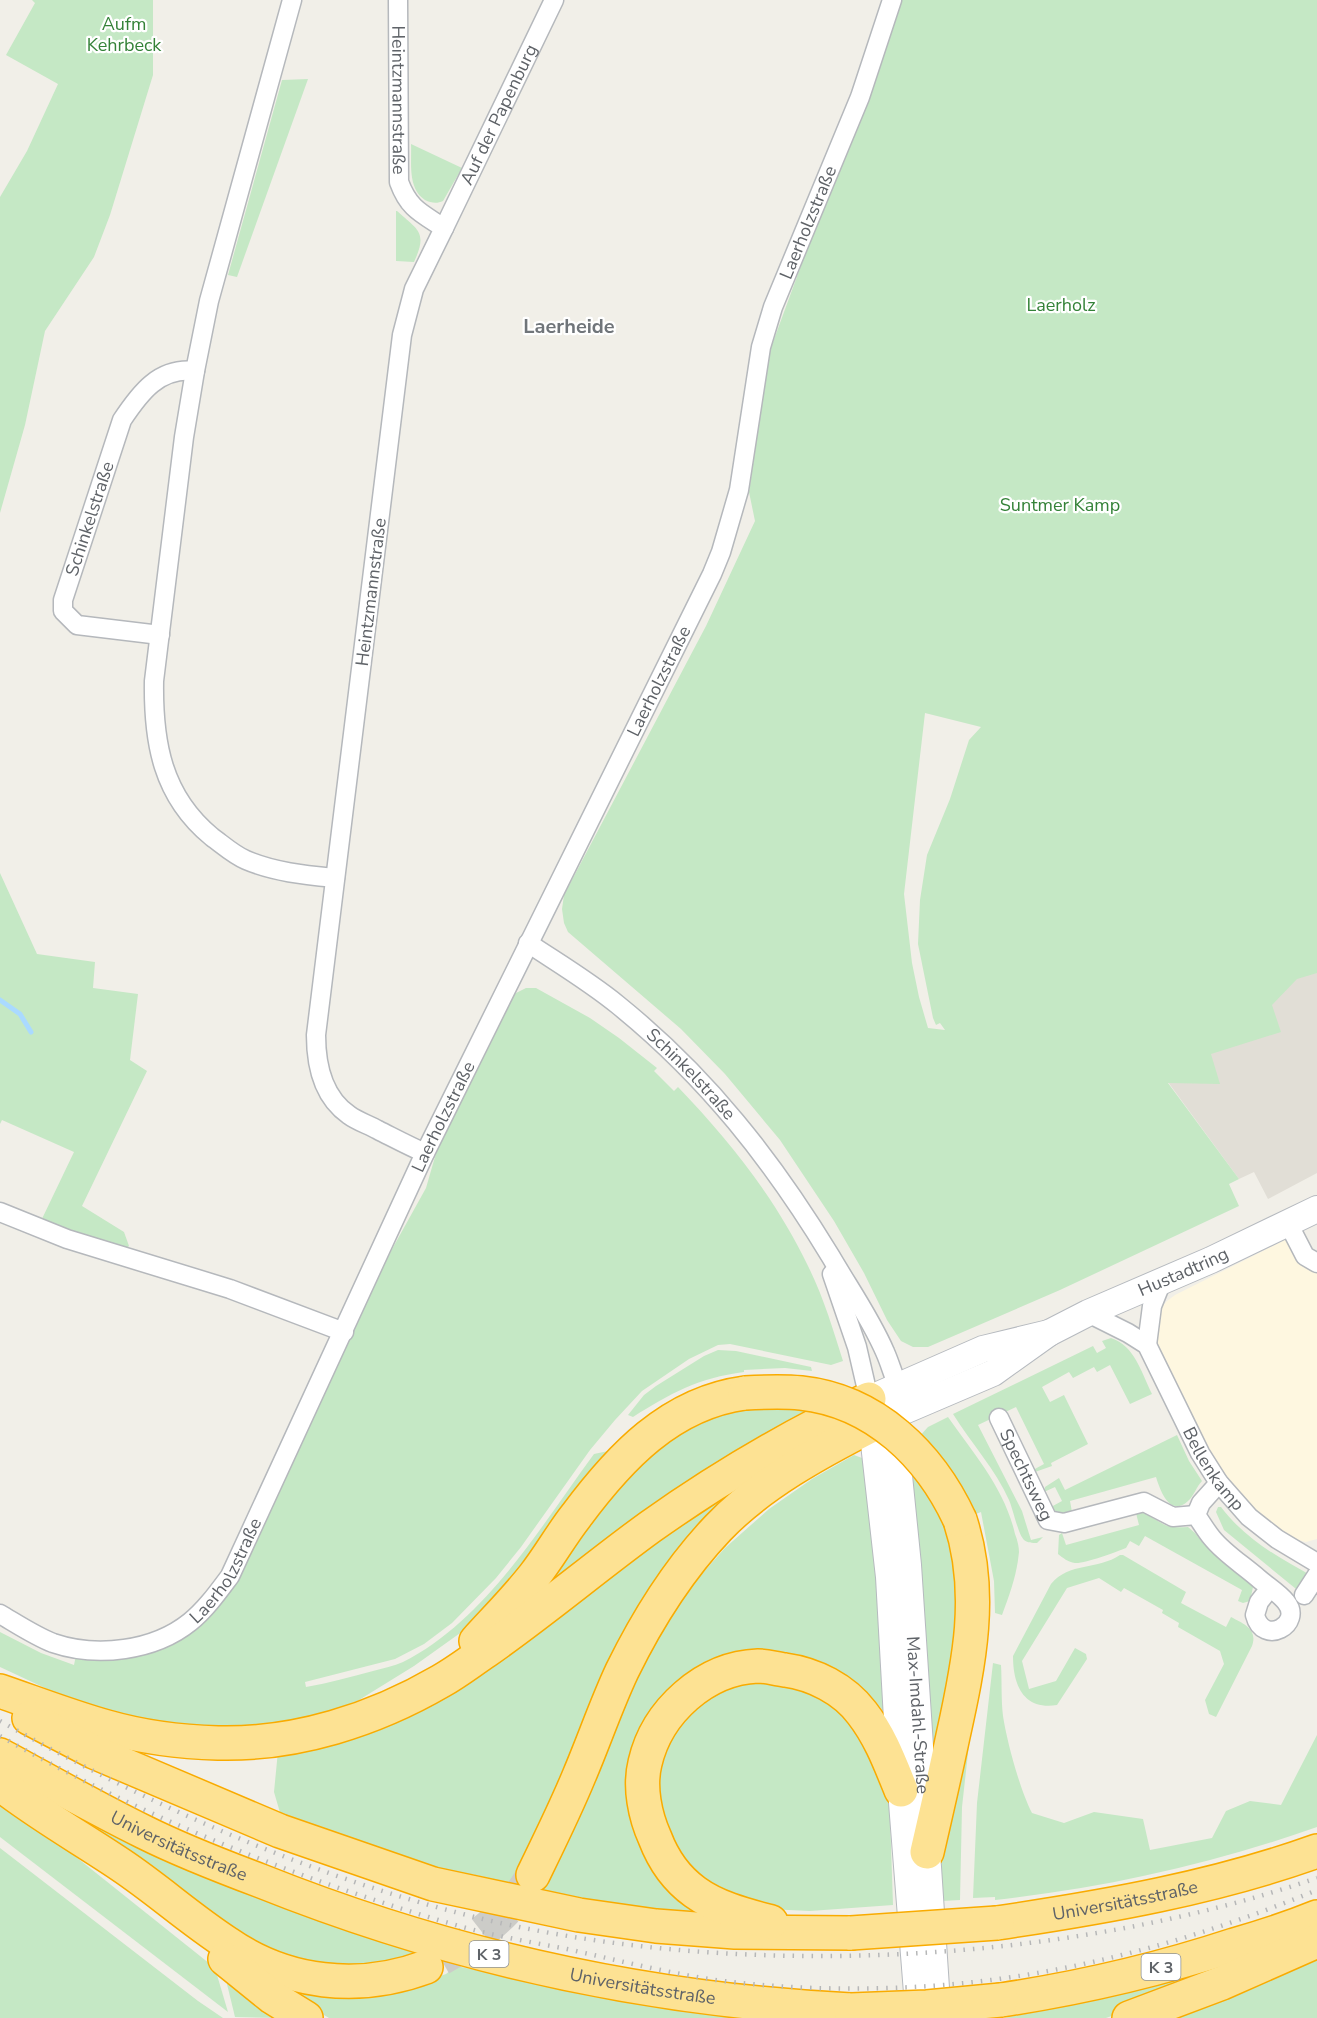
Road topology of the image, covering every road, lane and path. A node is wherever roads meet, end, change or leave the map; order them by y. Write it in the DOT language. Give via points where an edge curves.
graph roads {
  1 [pos="292,0"];
  2 [pos="398,0"];
  3 [pos="554,0"];
  4 [pos="892,0"];
  5 [pos="444,228"];
  6 [pos="195,371"];
  7 [pos="159,635"];
  8 [pos="335,878"];
  9 [pos="528,944"];
  10 [pos="425,1154"];
  11 [pos="1317,1209"];
  12 [pos="0,1212"];
  13 [pos="1288,1223"];
  14 [pos="819,1238"];
  15 [pos="1317,1263"];
  16 [pos="1162,1281"];
  17 [pos="1088,1313"];
  18 [pos="344,1332"];
  19 [pos="1147,1346"];
  20 [pos="884,1406"];
  21 [pos="999,1418"];
  22 [pos="1219,1483"];
  23 [pos="1196,1515"];
  24 [pos="1317,1563"];
  25 [pos="1317,1575"];
  26 [pos="1270,1588"];
  27 [pos="1305,1593"];
  28 [pos="0,1614"];
  29 [pos="441,1681"];
  30 [pos="0,1691"];
  31 [pos="0,1701"];
  32 [pos="0,1755"];
  33 [pos="0,1784"];
  34 [pos="901,1790"];
  35 [pos="1317,1851"];
  36 [pos="927,1852"];
  37 [pos="533,1875"];
  38 [pos="1317,1917"];
  39 [pos="192,1918"];
  40 [pos="819,1934"];
  41 [pos="1317,1941"];
  42 [pos="426,1967"];
  43 [pos="306,2018"];
  44 [pos="918,2018"];
  45 [pos="938,2018"];
  46 [pos="1129,2018"];
  1 -- 6 [label="street" via="209,301"];
  2 -- 5 [label="street, Heintzmannstraße" via="399,182 415,210"];
  3 -- 5 [label="street, Auf der Papenburg"];
  4 -- 9 [label="street, Laerholzstraße" via="860,96 772,307 760,346 739,490 721,552"];
  5 -- 8 [label="street, Heintzmannstraße" via="414,289 402,335"];
  6 -- 7 [label="street"];
  6 -- 7 [label="street, Schinkelstraße" via="181,369 158,379 139,396 122,420 63,600 63,611 77,625"];
  7 -- 8 [label="street" via="153,681 155,730 165,772 186,809 202,829 246,860 286,872"];
  8 -- 10 [label="street, Heintzmannstraße" via="316,1035 319,1070 348,1115"];
  9 -- 10 [label="street, Laerholzstraße"];
  9 -- 14 [label="street, Schinkelstraße" via="617,1004 669,1048 767,1159"];
  10 -- 18 [label="street, Laerholzstraße"];
  11 -- 13 [label="street, Hustadtring"];
  12 -- 18 [label="street" via="59,1236 230,1289"];
  13 -- 15 [label="street" via="1305,1256"];
  13 -- 16 [label="street, Hustadtring"];
  14 -- 20 [label="street, Schinkelstraße" via="857,1347"];
  14 -- 20 [label="street, Schinkelstraße" via="885,1351"];
  16 -- 17 [label="street, Hustadtring"];
  16 -- 19 [label="street" via="1152,1306"];
  17 -- 19 [label="street"];
  17 -- 20 [label="street, Hustadtring" via="1049,1333 983,1349"];
  18 -- 28 [label="street, Laerholzstraße" via="230,1576 190,1622 142,1646 92,1650 52,1642"];
  19 -- 22 [label="street, Bellenkamp"];
  20 -- 29 [label="highway" via="820,1422 701,1492"];
  20 -- 34 [label="street, Max-Imdahl-Straße"];
  20 -- 36 [label="street, Max-Imdahl-Straße" via="896,1446 908,1564"];
  20 -- 37 [label="highway" via="746,1504 719,1527 679,1575 623,1670"];
  21 -- 23 [label="street, Spechtsweg" via="1048,1520 1064,1524 1144,1502 1173,1517"];
  22 -- 23 [label="street"];
  22 -- 24 [label="street, Bellenkamp" via="1250,1518"];
  23 -- 26 [label="street" via="1214,1540"];
  25 -- 27 [label="street"];
  29 -- 30 [label="highway" via="378,1713 316,1732 219,1743 178,1741 108,1728"];
  29 -- 36 [label="highway, bridge" via="534,1576 616,1466 670,1420 717,1398 745,1393 803,1393 843,1404 867,1414 921,1456 949,1497 968,1543 973,1623 963,1691"];
  31 -- 40 [label="highway, Universitätsstraße" via="94,1752 280,1831 433,1884 579,1915 656,1926"];
  32 -- 38 [label="highway, Universitätsstraße / K 3, bridge" via="154,1836 278,1888 373,1922 565,1973 705,1998 851,2010 1001,2000 1149,1971"];
  33 -- 39 [label="highway"];
  34 -- 40 [label="highway" via="886,1753 861,1711 825,1682 799,1672 759,1666 712,1678 672,1710 656,1734 645,1763 643,1793 648,1822 659,1850 676,1875 695,1892 721,1906"];
  34 -- 44 [label="street, Max-Imdahl-Straße"];
  35 -- 40 [label="highway, Universitätsstraße, bridge" via="1221,1881 1073,1912 920,1930"];
  36 -- 45 [label="street, Max-Imdahl-Straße"];
  39 -- 42 [label="highway" via="261,1963 321,1981 383,1979"];
  39 -- 43 [label="highway" via="220,1955 272,1997"];
  41 -- 46 [label="highway"];
}
